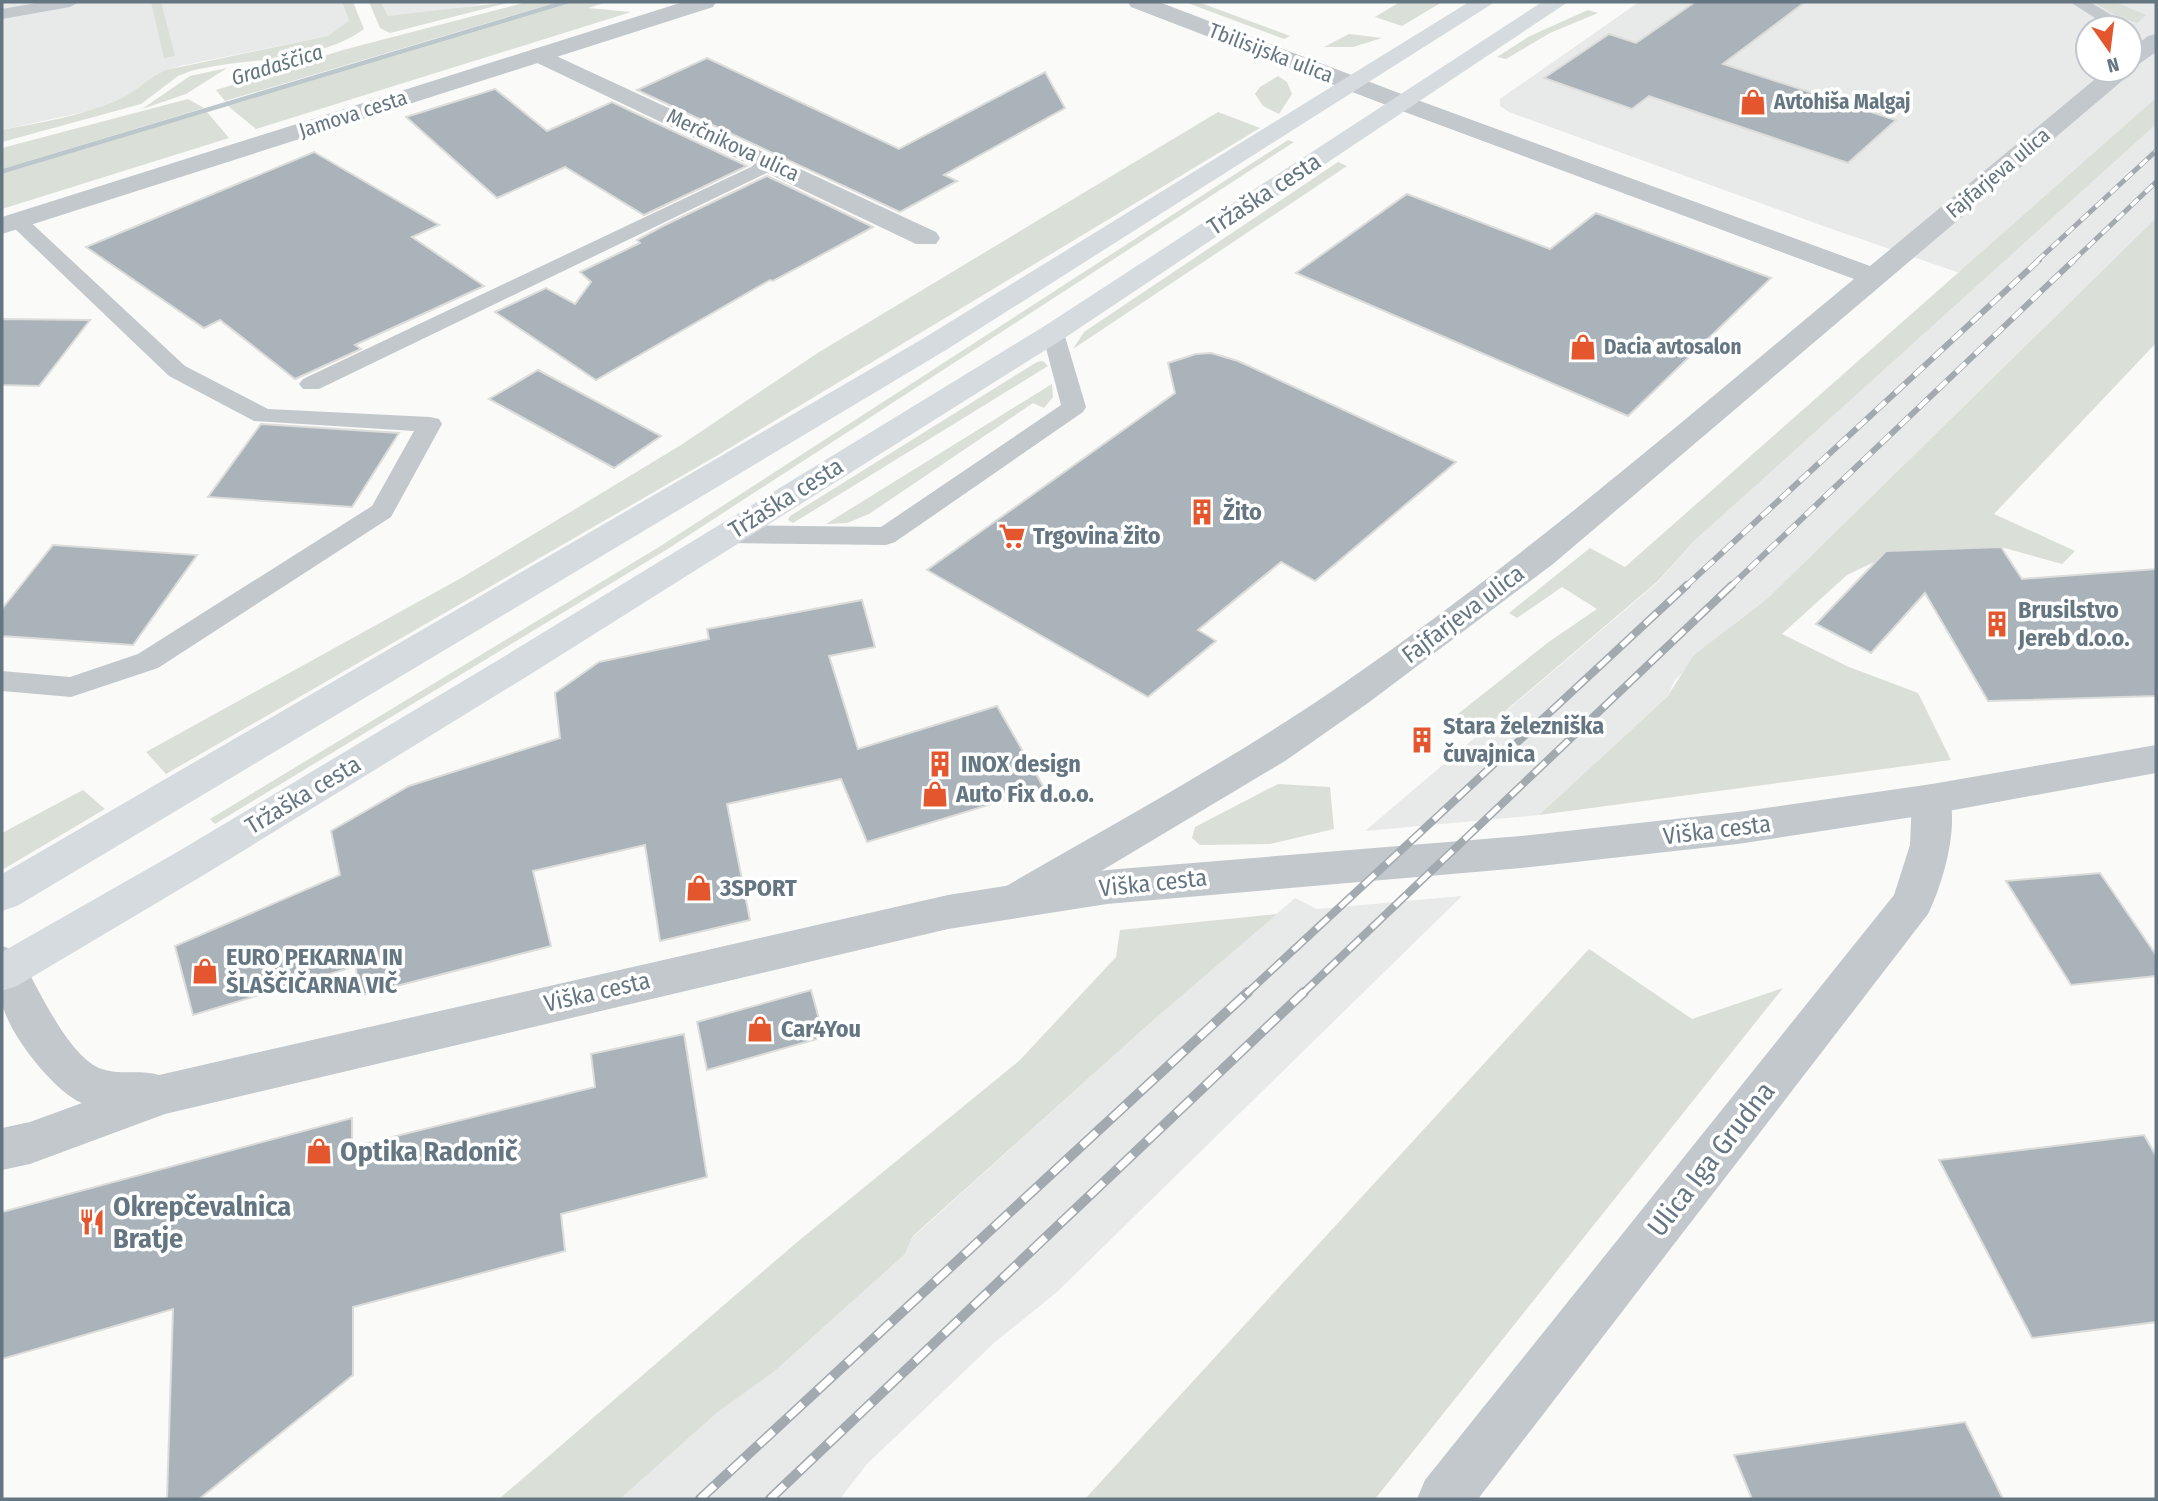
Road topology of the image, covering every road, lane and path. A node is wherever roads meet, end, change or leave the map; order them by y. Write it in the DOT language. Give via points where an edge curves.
graph roads {
  1 [pos="71,2"];
  2 [pos="705,2"];
  3 [pos="1139,2"];
  4 [pos="1484,2"];
  5 [pos="1557,2"];
  6 [pos="2078,2"];
  7 [pos="2,14"];
  8 [pos="2099,14"];
  9 [pos="539,55"];
  10 [pos="1353,84"];
  11 [pos="2104,84"];
  12 [pos="1403,103"];
  13 [pos="772,163"];
  14 [pos="10,224"];
  15 [pos="926,238"];
  16 [pos="1874,277"];
  17 [pos="1053,333"];
  18 [pos="311,384"];
  19 [pos="728,534"];
  20 [pos="2,681"];
  21 [pos="2156,759"];
  22 [pos="1931,799"];
  23 [pos="2,894"];
  24 [pos="1016,901"];
  25 [pos="3,969"];
  26 [pos="164,1094"];
  27 [pos="2,1149"];
  28 [pos="1444,1499"];
  1 -- 7 [label="lane"];
  2 -- 9 [label="street, Jamova cesta"];
  3 -- 10 [label="street, Tbilisijska ulica"];
  4 -- 10 [label="main road, Tržaška cesta"];
  5 -- 12 [label="main road, Tržaška cesta"];
  6 -- 8 [label="lane"];
  9 -- 13 [label="street, Merčnikova ulica"];
  9 -- 14 [label="street, Jamova cesta"];
  10 -- 12 [label="street, Tbilisijska ulica"];
  10 -- 23 [label="main road, Tržaška cesta" via="936,344"];
  11 -- 16 [label="street, Fajfarjeva ulica"];
  12 -- 16 [label="street"];
  12 -- 17 [label="main road, Tržaška cesta"];
  13 -- 15 [label="street, Merčnikova ulica"];
  13 -- 18 [label="lane"];
  14 -- 20 [label="lane" via="177,371 263,416 430,424 382,511 148,660 71,687"];
  16 -- 24 [label="street, Fajfarjeva ulica" via="1541,555 1355,694 1271,751"];
  17 -- 19 [label="main road, Tržaška cesta"];
  17 -- 19 [label="lane" via="1074,407 886,536"];
  19 -- 25 [label="main road, Tržaška cesta" via="430,719"];
  21 -- 22 [label="street, Viška cesta"];
  22 -- 24 [label="street, Viška cesta" via="1611,843 1172,880"];
  22 -- 28 [label="street, Ulica Iga Grudna" via="1930,845 1913,902"];
  24 -- 26 [label="street, Viška cesta" via="948,912"];
  25 -- 26 [label="street, Viška cesta" via="55,1058 85,1084"];
  26 -- 27 [label="street, Viška cesta"];
}
